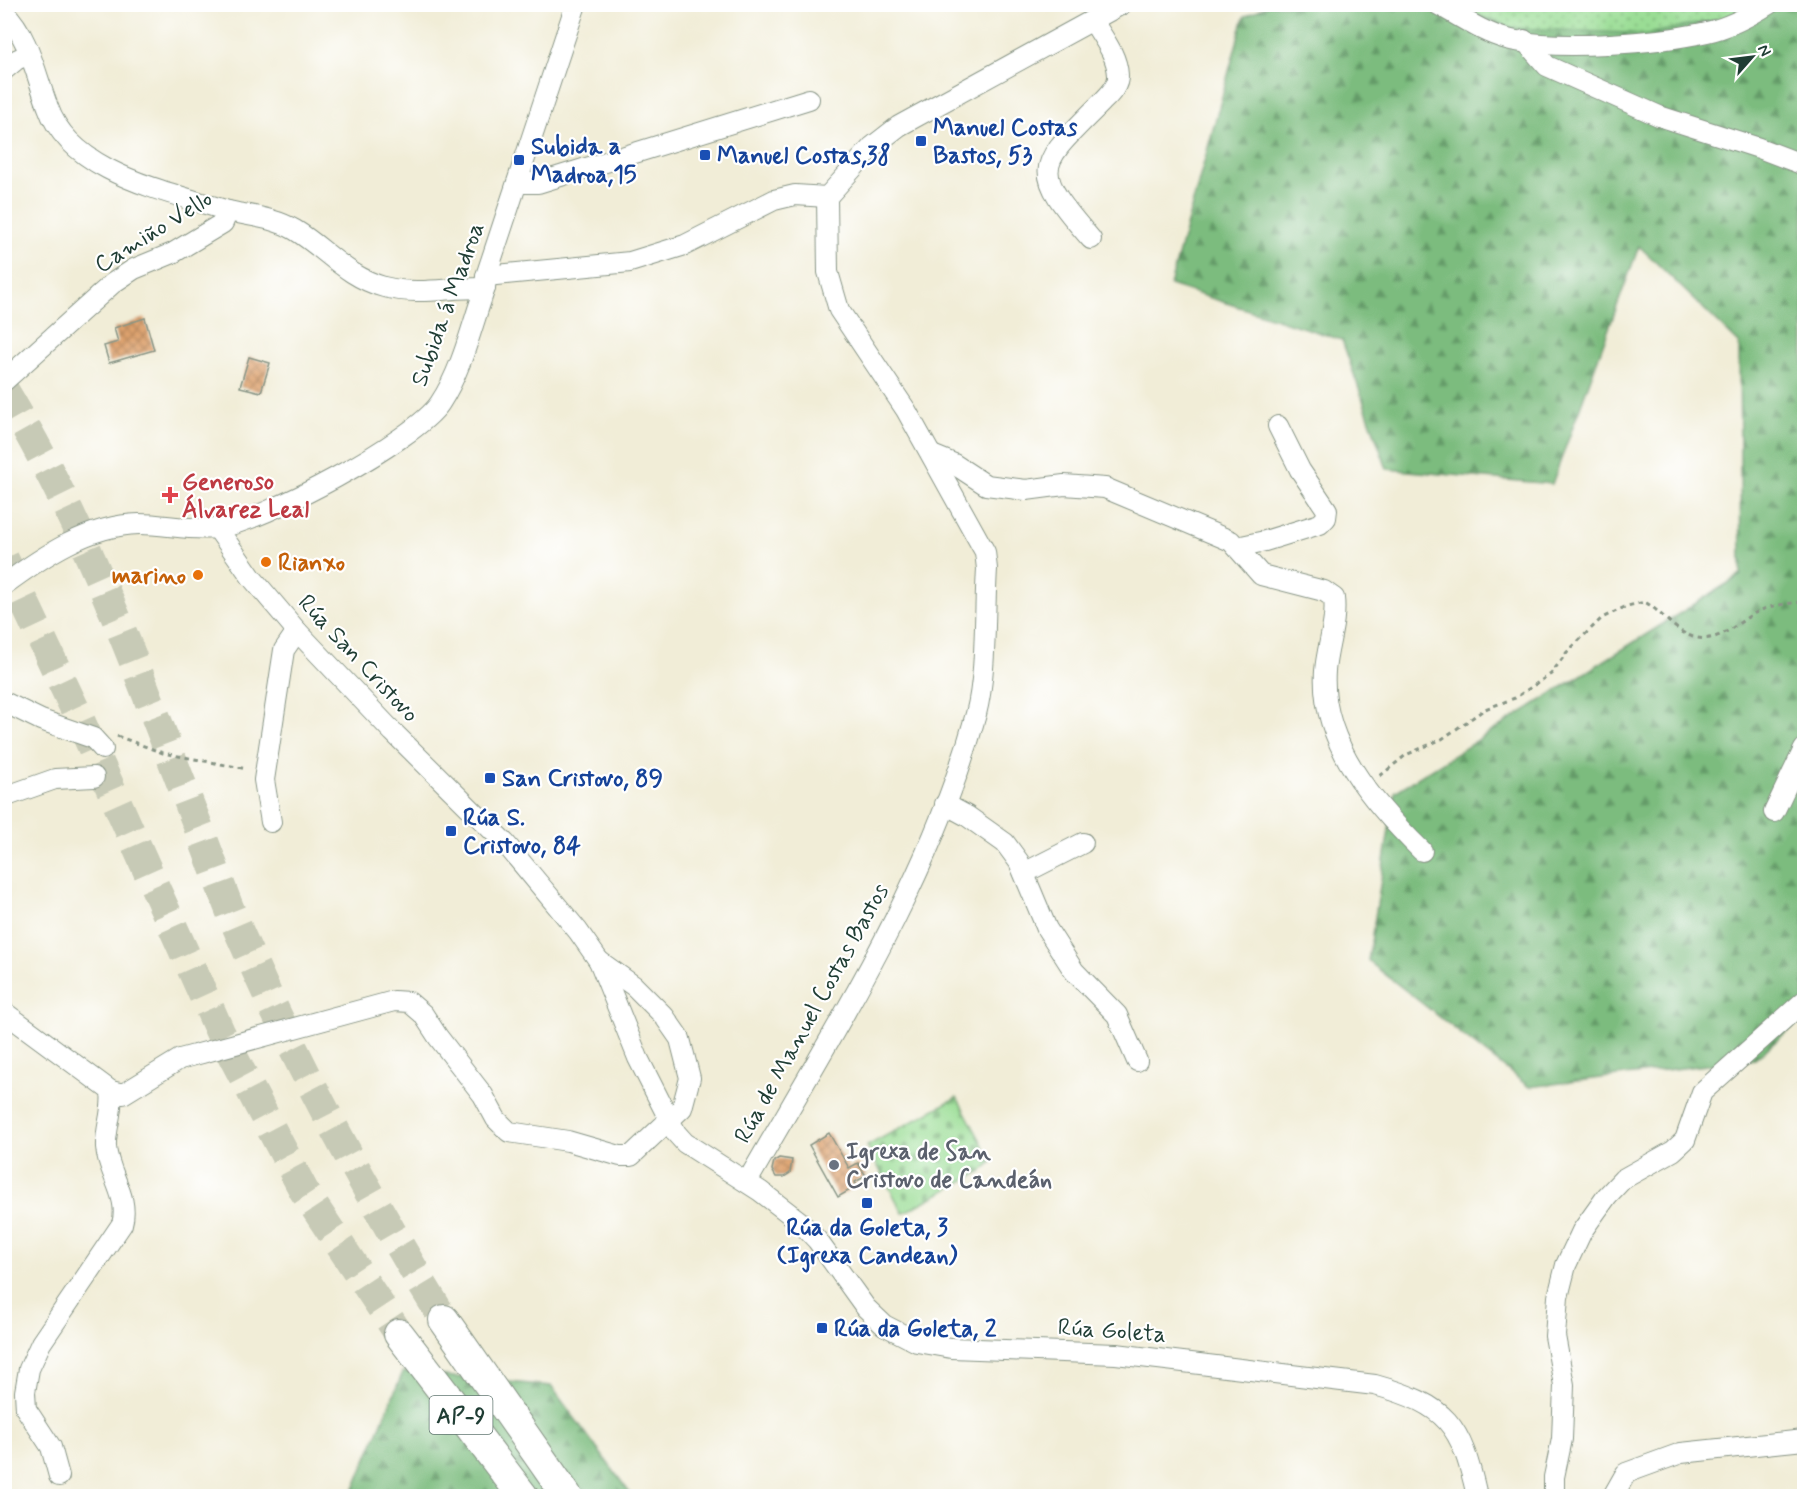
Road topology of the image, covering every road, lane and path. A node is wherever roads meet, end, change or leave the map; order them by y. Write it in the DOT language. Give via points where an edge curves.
graph roads {
  1 [pos="576,4"];
  2 [pos="1122,4"];
  3 [pos="1437,4"];
  4 [pos="1769,4"];
  5 [pos="4,12"];
  6 [pos="1093,21"];
  7 [pos="1524,40"];
  8 [pos="29,54"];
  9 [pos="4,70"];
  10 [pos="809,99"];
  11 [pos="1804,165"];
  12 [pos="517,183"];
  13 [pos="827,197"];
  14 [pos="228,211"];
  15 [pos="1091,238"];
  16 [pos="486,282"];
  17 [pos="4,381"];
  18 [pos="1278,426"];
  19 [pos="932,455"];
  20 [pos="217,528"];
  21 [pos="1237,547"];
  22 [pos="4,585"];
  23 [pos="1804,602"];
  24 [pos="297,631"];
  25 [pos="4,702"];
  26 [pos="98,744"];
  27 [pos="1804,749"];
  28 [pos="265,772"];
  29 [pos="94,777"];
  30 [pos="1365,790"];
  31 [pos="4,797"];
  32 [pos="945,804"];
  33 [pos="1774,812"];
  34 [pos="271,822"];
  35 [pos="1083,843"];
  36 [pos="1422,851"];
  37 [pos="1024,873"];
  38 [pos="599,961"];
  39 [pos="1804,1001"];
  40 [pos="4,1012"];
  41 [pos="1137,1061"];
  42 [pos="111,1091"];
  43 [pos="669,1121"];
  44 [pos="747,1182"];
  45 [pos="444,1320"];
  46 [pos="399,1334"];
  47 [pos="1804,1440"];
  48 [pos="59,1476"];
  49 [pos="523,1497"];
  50 [pos="567,1497"];
  51 [pos="1477,1497"];
  52 [pos="1554,1497"];
  53 [pos="1613,1497"];
  1 -- 12 [label="street, Subida á Madroa"];
  2 -- 6 [label="street"];
  3 -- 7 [label="street" via="1507,39"];
  4 -- 7 [label="street" via="1741,21 1708,32 1631,42"];
  5 -- 8 [label="street" via="17,24"];
  6 -- 13 [label="street" via="899,126 872,147"];
  6 -- 15 [label="street" via="1114,56 1119,77 1112,92 1056,149 1048,163 1048,177 1059,202"];
  7 -- 11 [label="street" via="1547,66 1648,111"];
  8 -- 9 [label="street"];
  8 -- 14 [label="street" via="49,111 70,145 95,163 130,178"];
  10 -- 12 [label="street" via="538,183"];
  12 -- 16 [label="street, Subida á Madroa"];
  13 -- 16 [label="street" via="795,195 774,200 685,245 630,262"];
  13 -- 19 [label="street, Rúa de Manuel Costas Bastos" via="828,272 839,310"];
  14 -- 16 [label="street, Camiño Vello" via="278,221 351,274 384,286 428,293"];
  14 -- 17 [label="street, Camiño Vello" via="223,223 113,283"];
  16 -- 20 [label="street, Subida á Madroa" via="454,376 428,417 313,489 257,518"];
  18 -- 21 [label="street" via="1305,479 1327,510 1326,518 1320,524 1265,542"];
  19 -- 21 [label="street" via="986,485 1026,490 1064,485 1105,488 1231,541"];
  19 -- 32 [label="street, Rúa de Manuel Costas Bastos" via="978,537 987,569 980,693"];
  20 -- 22 [label="street" via="137,524 85,536"];
  20 -- 24 [label="street, Rúa San Cristovo" via="252,578"];
  21 -- 30 [label="street" via="1261,575 1324,591 1334,598 1325,671 1327,700 1336,731"];
  23 -- 30 [label="path" via="1759,611 1732,631 1694,638 1645,602 1627,606 1602,618 1551,674 1515,698 1485,709 1442,739 1406,755"];
  24 -- 28 [label="street" via="284,650"];
  24 -- 38 [label="street, Rúa San Cristovo" via="505,843"];
  25 -- 26 [label="street"];
  26 -- 28 [label="path" via="99,734 118,736 163,753"];
  27 -- 33 [label="street"];
  28 -- 34 [label="street"];
  29 -- 31 [label="street" via="55,778"];
  30 -- 36 [label="street"];
  32 -- 37 [label="street" via="1005,843"];
  32 -- 44 [label="street, Rúa de Manuel Costas Bastos" via="889,933"];
  35 -- 37 [label="street"];
  37 -- 41 [label="street" via="1047,929 1074,971 1117,1015"];
  38 -- 43 [label="street, Rúa San Cristovo" via="638,1058"];
  38 -- 43 [label="street, Rúa San Cristovo" via="634,986 680,1039 690,1078 682,1108"];
  39 -- 52 [label="street" via="1702,1092 1685,1140 1623,1179 1581,1231 1558,1297 1555,1336 1564,1385"];
  40 -- 42 [label="street"];
  42 -- 43 [label="street" via="123,1094 180,1059 394,1001 409,1002 423,1014 509,1132 631,1156"];
  42 -- 48 [label="street" via="113,1104 106,1145 125,1214 28,1369 26,1409 51,1447"];
  43 -- 44 [label="street, Rúa San Cristovo" via="685,1143"];
  44 -- 51 [label="street, Rúa Goleta" via="799,1221 866,1308 900,1336 951,1348 1116,1354 1375,1385 1413,1396 1446,1418 1465,1450"];
  45 -- 50 [label="highway, AP-9"];
  46 -- 49 [label="highway, AP-9"];
  47 -- 53 [label="street" via="1681,1453 1626,1473"];
}
